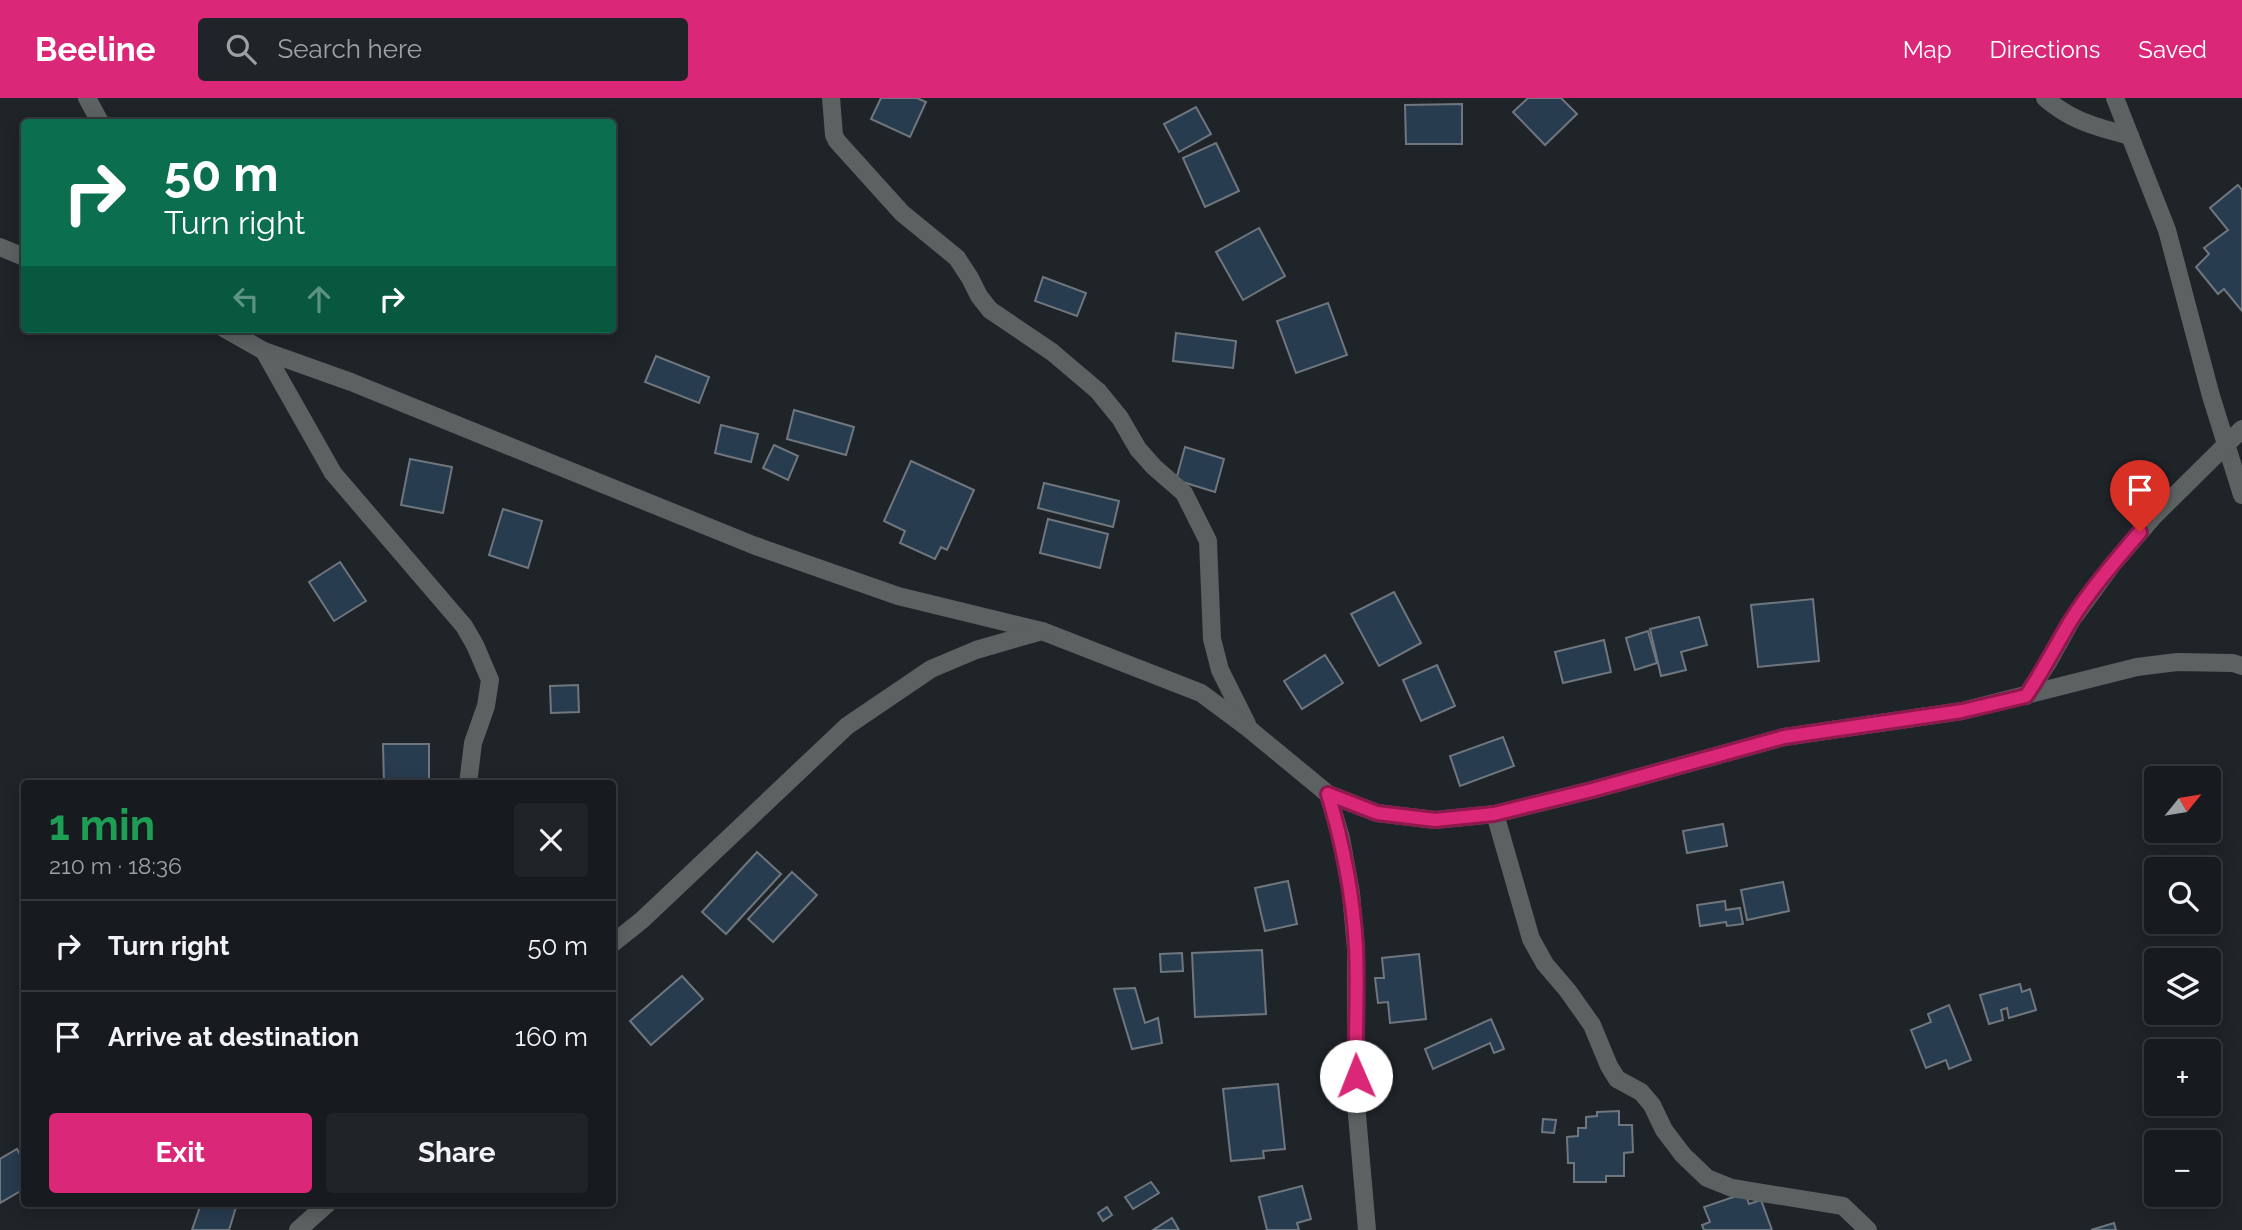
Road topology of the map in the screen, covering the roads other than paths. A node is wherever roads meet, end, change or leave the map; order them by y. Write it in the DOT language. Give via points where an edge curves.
graph roads {
  1 [pos="87,98"];
  2 [pos="831,98"];
  3 [pos="2045,98"];
  4 [pos="2115,98"];
  5 [pos="98,119"];
  6 [pos="2130,136"];
  7 [pos="0,247"];
  8 [pos="21,256"];
  9 [pos="232,333"];
  10 [pos="264,351"];
  11 [pos="2242,429"];
  12 [pos="2225,444"];
  13 [pos="2242,495"];
  14 [pos="1042,631"];
  15 [pos="2242,666"];
  16 [pos="2026,696"];
  17 [pos="1248,728"];
  18 [pos="468,780"];
  19 [pos="1328,794"];
  20 [pos="1494,814"];
  21 [pos="616,941"];
  22 [pos="324,1207"];
  23 [pos="298,1230"];
  24 [pos="1367,1230"];
  25 [pos="1868,1230"];
  1 -- 5 [label="street"];
  2 -- 17 [label="street" via="837,141 902,213 957,258 990,310 1052,352 1098,391 1138,449 1184,493 1208,541 1212,639 1220,670"];
  3 -- 6 [label="street" via="2083,123"];
  4 -- 6 [label="street"];
  6 -- 12 [label="street" via="2166,230"];
  7 -- 8 [label="street"];
  9 -- 10 [label="street"];
  10 -- 14 [label="street" via="753,544 898,596"];
  10 -- 18 [label="street" via="333,473 464,626 475,645 489,680"];
  11 -- 12 [label="street"];
  12 -- 13 [label="street"];
  12 -- 16 [label="street" via="2112,565 2071,621"];
  14 -- 17 [label="street" via="1201,693"];
  14 -- 21 [label="street" via="931,669 847,726"];
  15 -- 16 [label="street" via="2177,662 2137,667"];
  16 -- 20 [label="street" via="1962,711 1784,737"];
  17 -- 19 [label="street"];
  19 -- 20 [label="street" via="1377,813 1435,820"];
  19 -- 24 [label="street" via="1342,838 1351,893 1356,949 1356,1103"];
  20 -- 25 [label="street" via="1531,939 1592,1025 1617,1079 1641,1092 1683,1155 1707,1178 1732,1188 1843,1206"];
  22 -- 23 [label="street"];
}
